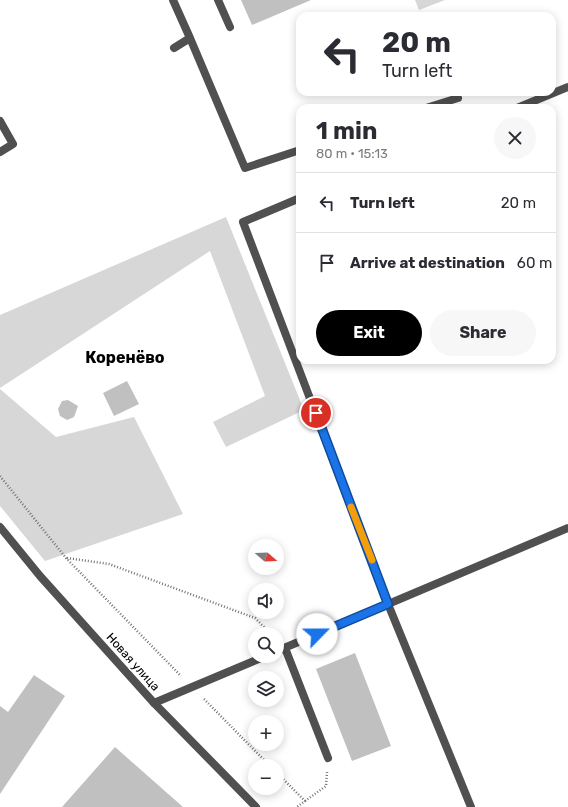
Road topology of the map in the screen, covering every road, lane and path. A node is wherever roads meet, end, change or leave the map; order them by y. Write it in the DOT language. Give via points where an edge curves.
graph roads {
  1 [pos="173,0"];
  2 [pos="218,0"];
  3 [pos="230,27"];
  4 [pos="190,38"];
  5 [pos="174,48"];
  6 [pos="568,87"];
  7 [pos="556,92"];
  8 [pos="546,96"];
  9 [pos="458,98"];
  10 [pos="439,104"];
  11 [pos="527,104"];
  12 [pos="0,121"];
  13 [pos="296,151"];
  14 [pos="0,152"];
  15 [pos="296,200"];
  16 [pos="296,362"];
  17 [pos="297,364"];
  18 [pos="0,476"];
  19 [pos="0,527"];
  20 [pos="568,528"];
  21 [pos="66,558"];
  22 [pos="388,604"];
  23 [pos="264,627"];
  24 [pos="285,648"];
  25 [pos="249,663"];
  26 [pos="192,687"];
  27 [pos="154,703"];
  28 [pos="328,758"];
  29 [pos="263,759"];
  30 [pos="284,780"];
  31 [pos="305,801"];
  32 [pos="256,807"];
  33 [pos="297,807"];
  34 [pos="471,807"];
  1 -- 4 [label="street"];
  2 -- 3 [label="street"];
  4 -- 5 [label="street"];
  4 -- 13 [label="street" via="245,168"];
  6 -- 7 [label="street"];
  8 -- 11 [label="street"];
  9 -- 10 [label="street"];
  12 -- 14 [label="street" via="13,144"];
  15 -- 16 [label="street" via="243,222"];
  17 -- 22 [label="street"];
  18 -- 21 [label="path"];
  19 -- 27 [label="street, Новая улица" via="40,576"];
  20 -- 22 [label="street"];
  21 -- 23 [label="path" via="109,564 255,618"];
  21 -- 26 [label="path"];
  22 -- 24 [label="street"];
  22 -- 34 [label="street"];
  24 -- 28 [label="street"];
  25 -- 26 [label="street"];
  26 -- 27 [label="street"];
  26 -- 29 [label="path"];
  27 -- 32 [label="street, Новая улица"];
  28 -- 31 [label="path" via="326,786"];
  30 -- 31 [label="path"];
  31 -- 33 [label="path"];
}
